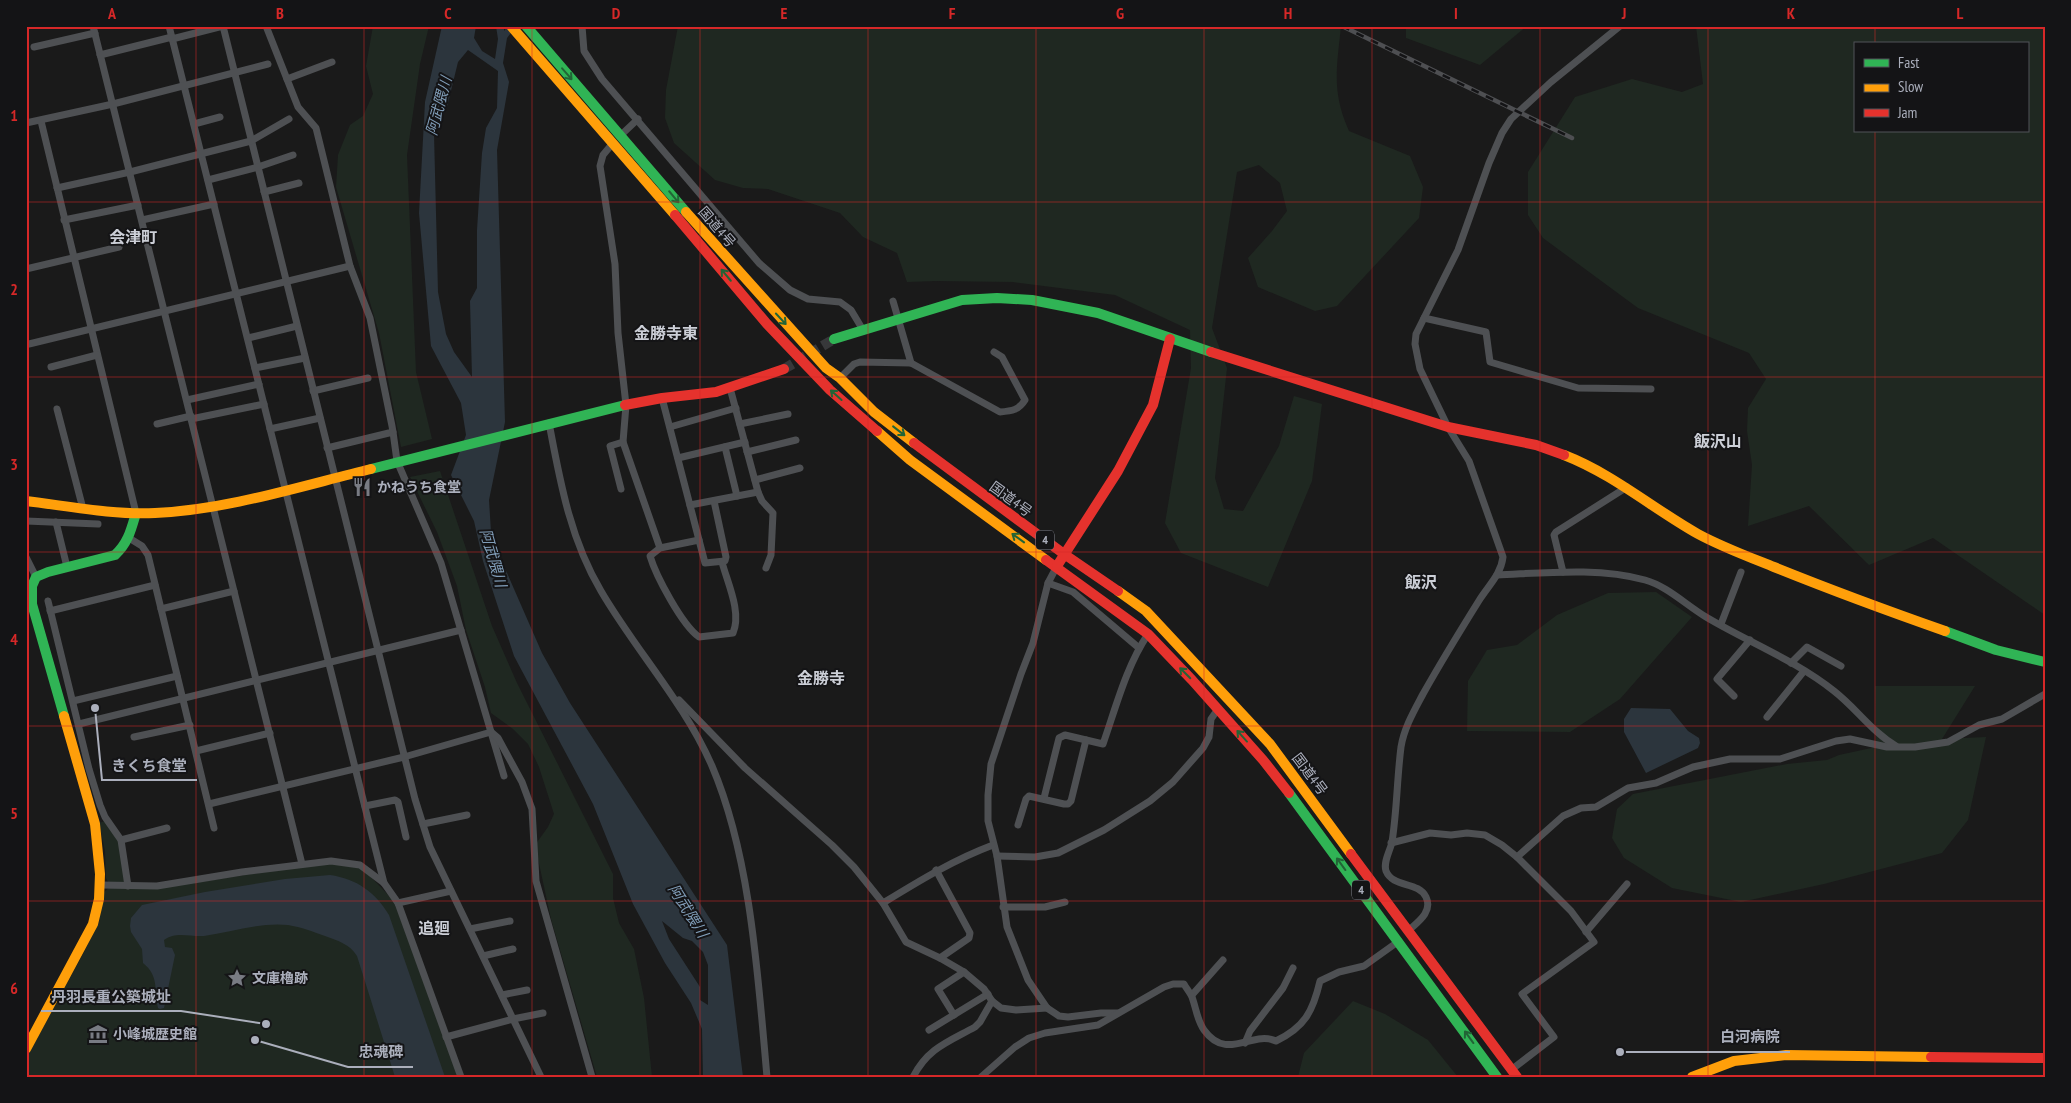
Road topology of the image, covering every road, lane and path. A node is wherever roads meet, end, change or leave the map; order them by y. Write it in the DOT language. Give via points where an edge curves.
graph roads {
  1 [pos="169,26"];
  2 [pos="266,26"];
  3 [pos="510,26"];
  4 [pos="526,26"];
  5 [pos="582,26"];
  6 [pos="1620,26"];
  7 [pos="94,30"];
  8 [pos="172,38"];
  9 [pos="34,47"];
  10 [pos="100,55"];
  11 [pos="332,62"];
  12 [pos="268,64"];
  13 [pos="234,74"];
  14 [pos="287,80"];
  15 [pos="184,86"];
  16 [pos="113,104"];
  17 [pos="220,118"];
  18 [pos="289,119"];
  19 [pos="638,119"];
  20 [pos="41,121"];
  21 [pos="26,123"];
  22 [pos="194,124"];
  23 [pos="621,135"];
  24 [pos="251,141"];
  25 [pos="613,143"];
  26 [pos="201,154"];
  27 [pos="293,155"];
  28 [pos="258,168"];
  29 [pos="130,172"];
  30 [pos="208,180"];
  31 [pos="299,183"];
  32 [pos="56,188"];
  33 [pos="264,192"];
  34 [pos="214,204"];
  35 [pos="138,205"];
  36 [pos="64,220"];
  37 [pos="142,220"];
  38 [pos="119,247"];
  39 [pos="73,258"];
  40 [pos="350,266"];
  41 [pos="26,269"];
  42 [pos="286,281"];
  43 [pos="236,294"];
  44 [pos="893,302"];
  45 [pos="165,312"];
  46 [pos="899,318"];
  47 [pos="1424,318"];
  48 [pos="297,326"];
  49 [pos="90,330"];
  50 [pos="863,330"];
  51 [pos="248,338"];
  52 [pos="834,339"];
  53 [pos="1170,339"];
  54 [pos="29,344"];
  55 [pos="994,352"];
  56 [pos="97,355"];
  57 [pos="305,358"];
  58 [pos="910,363"];
  59 [pos="51,367"];
  60 [pos="255,368"];
  61 [pos="784,369"];
  62 [pos="368,378"];
  63 [pos="840,378"];
  64 [pos="259,384"];
  65 [pos="730,388"];
  66 [pos="1651,389"];
  67 [pos="313,391"];
  68 [pos="662,398"];
  69 [pos="187,400"];
  70 [pos="264,404"];
  71 [pos="626,405"];
  72 [pos="736,408"];
  73 [pos="57,409"];
  74 [pos="788,414"];
  75 [pos="191,417"];
  76 [pos="320,418"];
  77 [pos="550,423"];
  78 [pos="157,424"];
  79 [pos="740,424"];
  80 [pos="670,427"];
  81 [pos="1448,427"];
  82 [pos="270,429"];
  83 [pos="393,432"];
  84 [pos="796,440"];
  85 [pos="623,442"];
  86 [pos="745,442"];
  87 [pos="725,447"];
  88 [pos="327,448"];
  89 [pos="747,452"];
  90 [pos="678,458"];
  91 [pos="401,460"];
  92 [pos="800,468"];
  93 [pos="334,477"];
  94 [pos="755,480"];
  95 [pos="1626,487"];
  96 [pos="287,490"];
  97 [pos="622,490"];
  98 [pos="758,492"];
  99 [pos="737,496"];
  100 [pos="26,501"];
  101 [pos="714,501"];
  102 [pos="82,505"];
  103 [pos="690,505"];
  104 [pos="213,506"];
  105 [pos="136,513"];
  106 [pos="26,522"];
  107 [pos="56,522"];
  108 [pos="98,524"];
  109 [pos="129,538"];
  110 [pos="699,540"];
  111 [pos="660,548"];
  112 [pos="1064,554"];
  113 [pos="26,557"];
  114 [pos="722,562"];
  115 [pos="1057,566"];
  116 [pos="67,567"];
  117 [pos="766,568"];
  118 [pos="1563,572"];
  119 [pos="1741,572"];
  120 [pos="1497,575"];
  121 [pos="36,577"];
  122 [pos="1048,582"];
  123 [pos="155,585"];
  124 [pos="234,591"];
  125 [pos="48,601"];
  126 [pos="161,608"];
  127 [pos="50,611"];
  128 [pos="1721,624"];
  129 [pos="461,630"];
  130 [pos="1148,634"];
  131 [pos="1750,640"];
  132 [pos="1139,648"];
  133 [pos="378,651"];
  134 [pos="2045,662"];
  135 [pos="329,663"];
  136 [pos="1791,663"];
  137 [pos="1841,666"];
  138 [pos="66,670"];
  139 [pos="1804,671"];
  140 [pos="51,674"];
  141 [pos="177,676"];
  142 [pos="257,680"];
  143 [pos="2045,694"];
  144 [pos="1734,696"];
  145 [pos="674,697"];
  146 [pos="182,698"];
  147 [pos="73,701"];
  148 [pos="1218,709"];
  149 [pos="1767,717"];
  150 [pos="79,724"];
  151 [pos="190,725"];
  152 [pos="491,732"];
  153 [pos="270,733"];
  154 [pos="134,737"];
  155 [pos="1086,740"];
  156 [pos="1897,746"];
  157 [pos="196,751"];
  158 [pos="404,757"];
  159 [pos="355,768"];
  160 [pos="504,776"];
  161 [pos="283,786"];
  162 [pos="1044,798"];
  163 [pos="209,804"];
  164 [pos="365,806"];
  165 [pos="467,815"];
  166 [pos="105,817"];
  167 [pos="94,820"];
  168 [pos="423,824"];
  169 [pos="1018,826"];
  170 [pos="167,828"];
  171 [pos="214,828"];
  172 [pos="406,837"];
  173 [pos="120,840"];
  174 [pos="1391,843"];
  175 [pos="993,845"];
  176 [pos="997,856"];
  177 [pos="1517,857"];
  178 [pos="302,864"];
  179 [pos="936,870"];
  180 [pos="384,884"];
  181 [pos="1627,884"];
  182 [pos="101,885"];
  183 [pos="128,886"];
  184 [pos="451,891"];
  185 [pos="1065,902"];
  186 [pos="398,903"];
  187 [pos="883,904"];
  188 [pos="1003,907"];
  189 [pos="510,921"];
  190 [pos="470,929"];
  191 [pos="1409,931"];
  192 [pos="1586,932"];
  193 [pos="1399,942"];
  194 [pos="513,949"];
  195 [pos="483,956"];
  196 [pos="940,958"];
  197 [pos="1223,960"];
  198 [pos="1292,968"];
  199 [pos="964,972"];
  200 [pos="528,990"];
  201 [pos="988,994"];
  202 [pos="502,995"];
  203 [pos="1192,995"];
  204 [pos="992,1001"];
  205 [pos="1047,1008"];
  206 [pos="543,1013"];
  207 [pos="1120,1013"];
  208 [pos="954,1014"];
  209 [pos="513,1019"];
  210 [pos="929,1030"];
  211 [pos="446,1037"];
  212 [pos="1245,1043"];
  213 [pos="26,1049"];
  214 [pos="2045,1058"];
  215 [pos="1514,1073"];
  216 [pos="461,1077"];
  217 [pos="541,1077"];
  218 [pos="592,1077"];
  219 [pos="767,1077"];
  220 [pos="914,1077"];
  221 [pos="982,1077"];
  222 [pos="1498,1077"];
  223 [pos="1692,1077"];
  1 -- 8 [label="street"];
  2 -- 14 [label="street"];
  3 -- 25 [label="main road, 国道4号 / 4"];
  4 -- 23 [label="main road, 国道4号 / 4, one-way"];
  5 -- 19 [label="street" via="584,51 602,79"];
  6 -- 47 [label="street" via="1511,119 1478,188 1458,250"];
  7 -- 9 [label="street"];
  7 -- 10 [label="street"];
  8 -- 10 [label="street"];
  8 -- 13 [label="street" via="223,26"];
  8 -- 15 [label="street"];
  10 -- 16 [label="street"];
  11 -- 14 [label="street"];
  12 -- 13 [label="street"];
  13 -- 15 [label="street"];
  13 -- 24 [label="street"];
  14 -- 40 [label="street" via="298,107 316,128"];
  15 -- 16 [label="street"];
  15 -- 22 [label="street"];
  16 -- 20 [label="street"];
  16 -- 29 [label="street"];
  17 -- 22 [label="street"];
  18 -- 24 [label="street"];
  19 -- 23 [label="street"];
  19 -- 50 [label="street" via="759,263 790,290 808,299 840,302 851,310"];
  20 -- 21 [label="street"];
  20 -- 32 [label="street"];
  22 -- 26 [label="street"];
  23 -- 63 [label="main road, 国道4号 / 4, one-way" via="721,253 826,368"];
  24 -- 26 [label="street"];
  24 -- 28 [label="street"];
  25 -- 71 [label="street" via="603,155 600,166 615,264"];
  115 -- 25 [label="main road, 国道4号 / 4, one-way" via="910,460 830,390 767,324"];
  26 -- 29 [label="street"];
  26 -- 30 [label="street"];
  27 -- 28 [label="street"];
  28 -- 30 [label="street"];
  28 -- 33 [label="street"];
  29 -- 32 [label="street"];
  29 -- 35 [label="street"];
  30 -- 34 [label="street"];
  31 -- 33 [label="street"];
  32 -- 36 [label="street"];
  33 -- 42 [label="street"];
  34 -- 37 [label="street"];
  34 -- 43 [label="street"];
  35 -- 36 [label="street"];
  35 -- 37 [label="street"];
  36 -- 39 [label="street"];
  37 -- 45 [label="street"];
  38 -- 39 [label="street"];
  39 -- 41 [label="street"];
  39 -- 49 [label="street"];
  40 -- 42 [label="street"];
  40 -- 83 [label="street" via="370,318"];
  42 -- 43 [label="street"];
  42 -- 48 [label="street"];
  43 -- 45 [label="street"];
  43 -- 51 [label="street"];
  44 -- 46 [label="street"];
  45 -- 49 [label="street"];
  45 -- 69 [label="street"];
  46 -- 50 [label="main road"];
  46 -- 53 [label="main road" via="962,300 1032,300 1098,313"];
  46 -- 58 [label="street"];
  47 -- 66 [label="street" via="1486,332 1490,362 1578,388"];
  47 -- 81 [label="street" via="1415,344 1420,370"];
  48 -- 51 [label="street"];
  48 -- 57 [label="street"];
  49 -- 54 [label="street"];
  49 -- 56 [label="street"];
  50 -- 52 [label="main road"];
  51 -- 60 [label="street"];
  53 -- 81 [label="main road"];
  53 -- 112 [label="main road" via="1153,405 1118,471"];
  55 -- 58 [label="street" via="1002,356 1025,400 1012,411 1000,412"];
  56 -- 59 [label="street"];
  56 -- 105 [label="street"];
  57 -- 60 [label="street"];
  57 -- 67 [label="street"];
  58 -- 63 [label="street" via="860,362"];
  60 -- 64 [label="street"];
  61 -- 65 [label="main road"];
  62 -- 67 [label="street"];
  63 -- 112 [label="main road, 国道4号 / 4, one-way" via="874,412"];
  64 -- 69 [label="street"];
  64 -- 70 [label="street"];
  65 -- 68 [label="main road"];
  65 -- 72 [label="street"];
  67 -- 76 [label="street"];
  68 -- 71 [label="main road"];
  68 -- 80 [label="street"];
  69 -- 75 [label="street"];
  70 -- 75 [label="street"];
  70 -- 82 [label="street"];
  71 -- 77 [label="main road"];
  71 -- 85 [label="street"];
  72 -- 79 [label="street"];
  72 -- 80 [label="street"];
  73 -- 102 [label="street"];
  74 -- 79 [label="street"];
  75 -- 78 [label="street"];
  75 -- 104 [label="street"];
  76 -- 82 [label="street"];
  76 -- 88 [label="street"];
  77 -- 91 [label="main road"];
  77 -- 145 [label="street" via="564,497 578,546 602,592"];
  79 -- 86 [label="street"];
  80 -- 90 [label="street"];
  81 -- 95 [label="main road" via="1536,445 1586,464"];
  81 -- 120 [label="street" via="1468,461 1498,540 1502,567"];
  82 -- 96 [label="street"];
  83 -- 88 [label="street"];
  83 -- 91 [label="street"];
  84 -- 89 [label="street"];
  85 -- 97 [label="street" via="610,446"];
  85 -- 111 [label="street"];
  86 -- 87 [label="street"];
  86 -- 89 [label="street"];
  87 -- 90 [label="street"];
  87 -- 99 [label="street"];
  88 -- 93 [label="street"];
  89 -- 94 [label="street"];
  90 -- 103 [label="street"];
  91 -- 93 [label="main road"];
  91 -- 129 [label="street"];
  92 -- 94 [label="street"];
  93 -- 96 [label="main road"];
  93 -- 133 [label="street"];
  94 -- 98 [label="street"];
  95 -- 118 [label="street" via="1556,532"];
  95 -- 134 [label="main road" via="1698,534 1730,549 1832,591 1996,650"];
  96 -- 104 [label="main road"];
  96 -- 135 [label="street"];
  98 -- 99 [label="street"];
  98 -- 117 [label="street" via="773,513 771,555"];
  99 -- 101 [label="street"];
  100 -- 102 [label="main road"];
  101 -- 103 [label="street"];
  101 -- 114 [label="street" via="726,557"];
  102 -- 105 [label="main road"];
  103 -- 110 [label="street"];
  104 -- 105 [label="main road"];
  104 -- 124 [label="street"];
  105 -- 109 [label="main road"];
  106 -- 107 [label="street"];
  107 -- 108 [label="street"];
  107 -- 116 [label="street"];
  109 -- 116 [label="main road" via="114,556"];
  109 -- 123 [label="street" via="146,550"];
  110 -- 111 [label="street"];
  110 -- 114 [label="street" via="705,563"];
  111 -- 114 [label="street" via="650,556 652,564 669,598 692,633 699,637 733,633 736,626"];
  112 -- 115 [label="main road"];
  112 -- 191 [label="main road, 国道4号 / 4" via="1146,611 1270,744"];
  113 -- 121 [label="street"];
  115 -- 122 [label="street"];
  115 -- 130 [label="main road, 国道4号 / 4"];
  116 -- 121 [label="main road"];
  118 -- 120 [label="street"];
  118 -- 128 [label="street" via="1656,583"];
  119 -- 128 [label="street"];
  120 -- 174 [label="street" via="1443,657 1406,730"];
  121 -- 140 [label="main road" via="32,586 32,604"];
  122 -- 132 [label="street" via="1073,592"];
  122 -- 175 [label="street" via="1033,643 991,764 988,822"];
  123 -- 126 [label="street"];
  123 -- 127 [label="street"];
  124 -- 126 [label="street"];
  124 -- 142 [label="street"];
  125 -- 127 [label="street"];
  126 -- 141 [label="street"];
  127 -- 138 [label="street"];
  128 -- 131 [label="street"];
  129 -- 133 [label="street"];
  129 -- 152 [label="street"];
  130 -- 132 [label="street"];
  148 -- 130 [label="main road, 国道4号 / 4, one-way"];
  131 -- 136 [label="street"];
  131 -- 144 [label="street" via="1717,680"];
  132 -- 155 [label="street" via="1103,744"];
  133 -- 135 [label="street"];
  133 -- 158 [label="street"];
  135 -- 142 [label="street"];
  135 -- 159 [label="street"];
  136 -- 137 [label="street" via="1807,647"];
  136 -- 139 [label="street"];
  138 -- 140 [label="street"];
  138 -- 147 [label="street"];
  139 -- 149 [label="street"];
  139 -- 156 [label="street" via="1834,691 1882,738"];
  140 -- 167 [label="main road"];
  141 -- 146 [label="street"];
  141 -- 147 [label="street"];
  142 -- 146 [label="street"];
  142 -- 153 [label="street"];
  143 -- 156 [label="street" via="2002,719 1979,725 1948,742"];
  145 -- 187 [label="street" via="745,768 832,845"];
  145 -- 219 [label="street" via="711,764 731,822 750,924"];
  146 -- 150 [label="street"];
  146 -- 151 [label="street"];
  147 -- 150 [label="street"];
  148 -- 176 [label="street" via="1211,719 1209,737 1203,748 1173,782 1150,801 1104,830 1058,853 1035,857"];
  193 -- 148 [label="main road, 国道4号 / 4, one-way" via="1269,767"];
  150 -- 166 [label="street"];
  151 -- 154 [label="street"];
  151 -- 157 [label="street"];
  152 -- 158 [label="street"];
  152 -- 160 [label="street"];
  152 -- 218 [label="street" via="498,738 522,782 532,809 536,882"];
  153 -- 157 [label="street"];
  153 -- 161 [label="street"];
  155 -- 162 [label="street" via="1065,735 1059,738"];
  155 -- 162 [label="street" via="1071,801 1064,804"];
  156 -- 177 [label="street" via="1879,746 1850,739 1780,759 1730,759 1692,767 1656,783 1628,788 1596,807 1581,808 1563,816"];
  157 -- 163 [label="street"];
  158 -- 159 [label="street"];
  158 -- 168 [label="street"];
  159 -- 161 [label="street"];
  159 -- 164 [label="street"];
  161 -- 163 [label="street"];
  161 -- 178 [label="street"];
  162 -- 169 [label="street" via="1029,796 1026,799"];
  163 -- 171 [label="street"];
  164 -- 172 [label="street" via="398,802"];
  164 -- 180 [label="street"];
  165 -- 168 [label="street"];
  166 -- 167 [label="street"];
  166 -- 173 [label="street"];
  167 -- 182 [label="main road"];
  168 -- 184 [label="street"];
  170 -- 173 [label="street"];
  173 -- 183 [label="street"];
  174 -- 177 [label="street" via="1430,833 1485,835"];
  174 -- 191 [label="street" via="1386,872 1393,880 1419,889 1427,901 1428,909 1424,916"];
  175 -- 176 [label="street"];
  175 -- 179 [label="street"];
  176 -- 188 [label="street"];
  177 -- 192 [label="street" via="1571,911"];
  178 -- 180 [label="street" via="331,861 360,865"];
  178 -- 183 [label="street" via="157,886"];
  179 -- 187 [label="street"];
  179 -- 196 [label="street" via="970,933 969,938"];
  180 -- 186 [label="street"];
  181 -- 192 [label="street"];
  182 -- 183 [label="street"];
  182 -- 213 [label="main road" via="93,924"];
  184 -- 186 [label="street"];
  184 -- 190 [label="street"];
  185 -- 188 [label="street" via="1045,907"];
  186 -- 211 [label="street"];
  187 -- 196 [label="street" via="906,942"];
  188 -- 205 [label="street" via="1007,927 1028,980"];
  189 -- 190 [label="street"];
  190 -- 195 [label="street"];
  191 -- 193 [label="street"];
  191 -- 215 [label="main road, 国道4号 / 4"];
  192 -- 215 [label="street" via="1594,942 1522,994 1554,1037"];
  193 -- 212 [label="street" via="1364,966 1320,981 1312,1008 1292,1034 1276,1041 1268,1038"];
  222 -- 193 [label="main road, 国道4号 / 4, one-way"];
  194 -- 195 [label="street"];
  195 -- 202 [label="street"];
  196 -- 199 [label="street"];
  197 -- 203 [label="street"];
  198 -- 212 [label="street" via="1284,988 1250,1031"];
  199 -- 201 [label="street"];
  199 -- 208 [label="street" via="938,989"];
  200 -- 202 [label="street"];
  201 -- 204 [label="street"];
  201 -- 208 [label="street"];
  202 -- 209 [label="street"];
  203 -- 207 [label="street" via="1184,984 1173,984"];
  203 -- 212 [label="street" via="1196,1014 1211,1039 1223,1045"];
  204 -- 205 [label="street" via="1001,1008 1016,1010"];
  204 -- 220 [label="street" via="975,1027 935,1049 921,1062"];
  205 -- 207 [label="street" via="1068,1017"];
  206 -- 209 [label="street"];
  207 -- 221 [label="street" via="1098,1025 1029,1038"];
  208 -- 210 [label="street"];
  209 -- 211 [label="street"];
  209 -- 217 [label="street"];
  211 -- 216 [label="street"];
  214 -- 223 [label="main road" via="1786,1055 1734,1061"];
}
